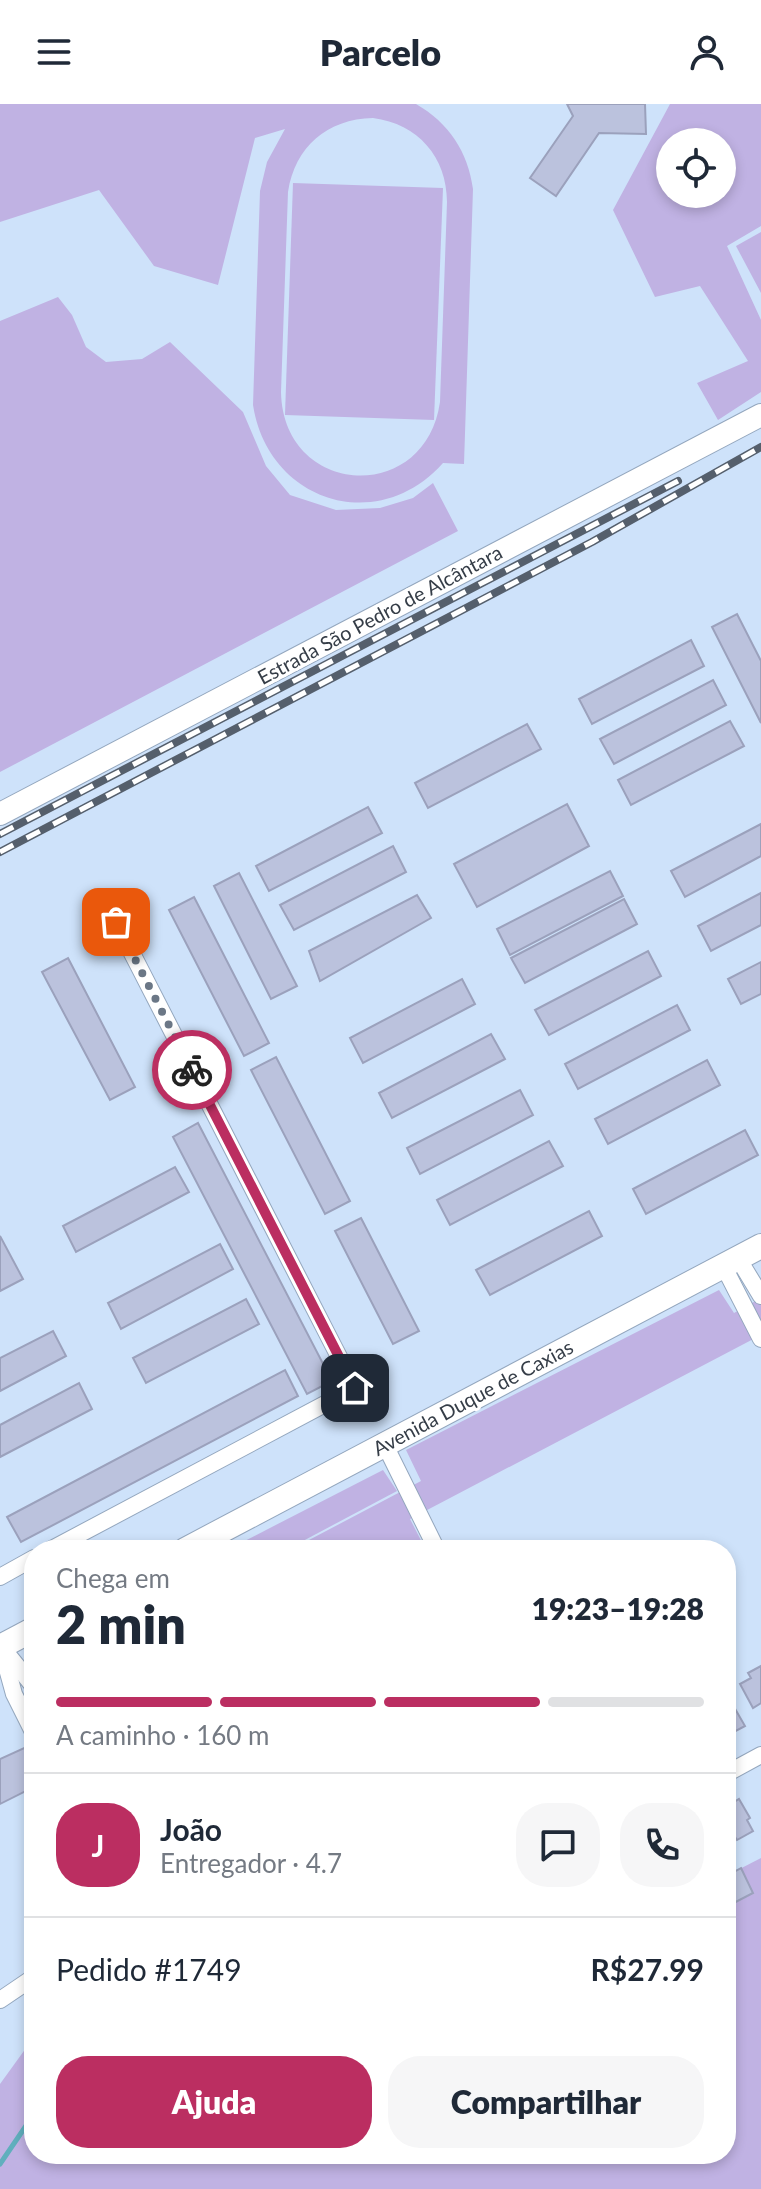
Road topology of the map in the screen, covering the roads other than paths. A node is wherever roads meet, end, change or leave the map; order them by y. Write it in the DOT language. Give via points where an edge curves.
graph roads {
  1 [pos="761,415"];
  2 [pos="0,814"];
  3 [pos="116,922"];
  4 [pos="761,1246"];
  5 [pos="731,1262"];
  6 [pos="761,1296"];
  7 [pos="761,1339"];
  8 [pos="385,1445"];
  9 [pos="69,1540"];
  10 [pos="204,1540"];
  11 [pos="432,1540"];
  12 [pos="24,1564"];
  13 [pos="0,1577"];
  14 [pos="24,1634"];
  15 [pos="0,1646"];
  16 [pos="24,1675"];
  17 [pos="24,1714"];
  18 [pos="761,1755"];
  19 [pos="736,1769"];
  20 [pos="24,1984"];
  21 [pos="0,2000"];
  1 -- 2 [label="street, Estrada São Pedro de Alcântara"];
  3 -- 9 [label="street" via="355,1388"];
  4 -- 5 [label="main road, Avenida Duque de Caxias"];
  5 -- 6 [label="street"];
  5 -- 7 [label="street"];
  5 -- 8 [label="main road, Avenida Duque de Caxias"];
  8 -- 10 [label="main road, Avenida Duque de Caxias"];
  8 -- 11 [label="street"];
  12 -- 13 [label="street"];
  14 -- 15 [label="main road"];
  15 -- 16 [label="street"];
  15 -- 17 [label="street"];
  18 -- 19 [label="street"];
  20 -- 21 [label="street"];
}
